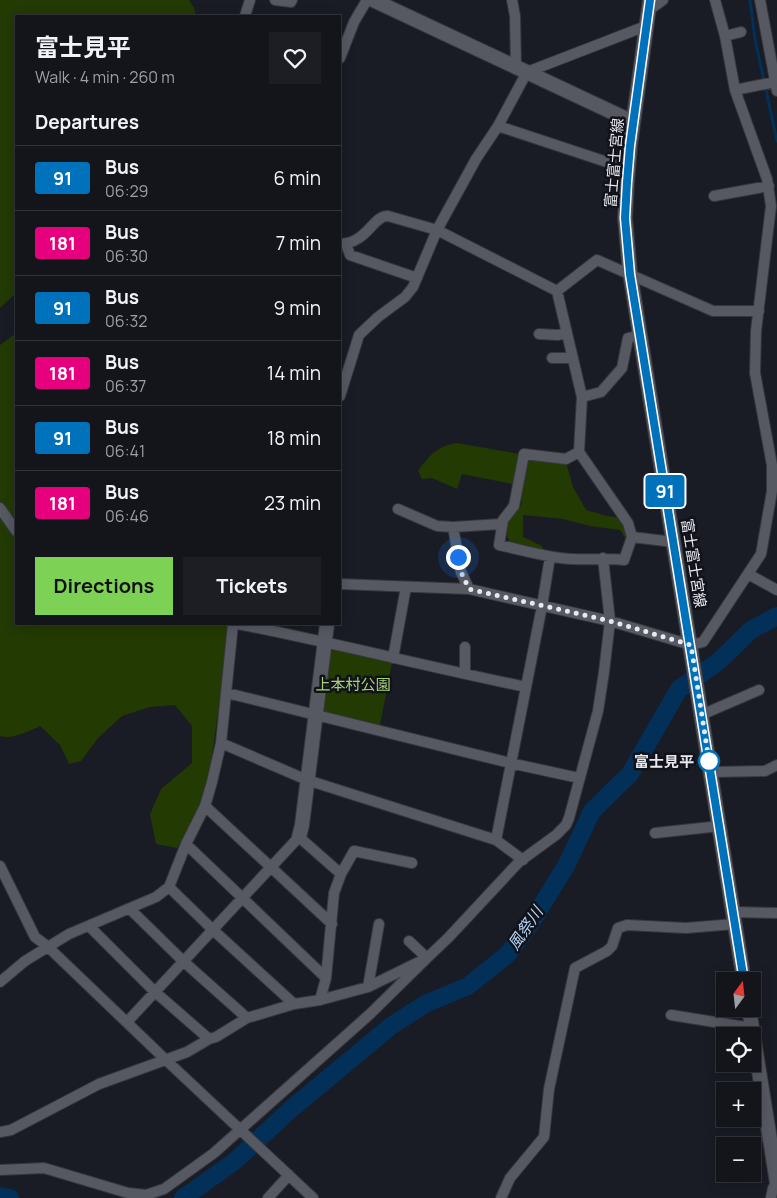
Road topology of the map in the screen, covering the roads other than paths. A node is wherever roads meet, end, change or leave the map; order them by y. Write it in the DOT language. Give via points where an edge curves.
graph roads {
  1 [pos="250,0"];
  2 [pos="275,0"];
  3 [pos="292,0"];
  4 [pos="367,0"];
  5 [pos="373,0"];
  6 [pos="512,0"];
  7 [pos="663,0"];
  8 [pos="715,0"];
  9 [pos="760,0"];
  10 [pos="389,3"];
  11 [pos="649,5"];
  12 [pos="245,15"];
  13 [pos="646,26"];
  14 [pos="741,32"];
  15 [pos="725,36"];
  16 [pos="772,36"];
  17 [pos="341,55"];
  18 [pos="522,70"];
  19 [pos="776,87"];
  20 [pos="735,90"];
  21 [pos="633,122"];
  22 [pos="498,126"];
  23 [pos="628,169"];
  24 [pos="769,186"];
  25 [pos="714,196"];
  26 [pos="437,230"];
  27 [pos="343,244"];
  28 [pos="630,274"];
  29 [pos="417,278"];
  30 [pos="557,291"];
  31 [pos="759,311"];
  32 [pos="567,333"];
  33 [pos="538,334"];
  34 [pos="641,335"];
  35 [pos="552,358"];
  36 [pos="573,358"];
  37 [pos="345,361"];
  38 [pos="341,389"];
  39 [pos="582,398"];
  40 [pos="579,452"];
  41 [pos="0,508"];
  42 [pos="398,510"];
  43 [pos="501,524"];
  44 [pos="453,527"];
  45 [pos="15,530"];
  46 [pos="632,537"];
  47 [pos="674,542"];
  48 [pos="550,557"];
  49 [pos="603,558"];
  50 [pos="748,574"];
  51 [pos="341,584"];
  52 [pos="406,587"];
  53 [pos="469,589"];
  54 [pos="777,590"];
  55 [pos="542,606"];
  56 [pos="610,621"];
  57 [pos="233,625"];
  58 [pos="243,625"];
  59 [pos="327,625"];
  60 [pos="324,641"];
  61 [pos="691,645"];
  62 [pos="464,647"];
  63 [pos="393,658"];
  64 [pos="465,674"];
  65 [pos="526,687"];
  66 [pos="758,690"];
  67 [pos="227,693"];
  68 [pos="316,715"];
  69 [pos="701,715"];
  70 [pos="221,743"];
  71 [pos="510,764"];
  72 [pos="777,766"];
  73 [pos="711,772"];
  74 [pos="579,778"];
  75 [pos="307,780"];
  76 [pos="205,806"];
  77 [pos="720,826"];
  78 [pos="654,833"];
  79 [pos="299,837"];
  80 [pos="496,840"];
  81 [pos="186,844"];
  82 [pos="523,860"];
  83 [pos="412,863"];
  84 [pos="271,867"];
  85 [pos="1,871"];
  86 [pos="341,874"];
  87 [pos="169,887"];
  88 [pos="243,897"];
  89 [pos="130,909"];
  90 [pos="777,913"];
  91 [pos="734,918"];
  92 [pos="332,924"];
  93 [pos="379,924"];
  94 [pos="89,926"];
  95 [pos="212,929"];
  96 [pos="409,941"];
  97 [pos="48,946"];
  98 [pos="427,958"];
  99 [pos="183,961"];
  100 [pos="743,972"];
  101 [pos="326,978"];
  102 [pos="0,982"];
  103 [pos="368,987"];
  104 [pos="154,991"];
  105 [pos="320,1000"];
  106 [pos="294,1004"];
  107 [pos="671,1014"];
  108 [pos="247,1018"];
  109 [pos="127,1022"];
  110 [pos="746,1027"];
  111 [pos="209,1039"];
  112 [pos="167,1061"];
  113 [pos="759,1072"];
  114 [pos="240,1129"];
  115 [pos="0,1132"];
  116 [pos="0,1170"];
  117 [pos="289,1175"];
  118 [pos="777,1183"];
  119 [pos="268,1198"];
  120 [pos="313,1198"];
  121 [pos="501,1198"];
  122 [pos="771,1198"];
  1 -- 12 [label="street"];
  2 -- 3 [label="street"];
  4 -- 17 [label="street"];
  5 -- 10 [label="main road"];
  6 -- 18 [label="street"];
  7 -- 11 [label="street"];
  8 -- 15 [label="street"];
  9 -- 16 [label="street"];
  10 -- 18 [label="main road"];
  11 -- 13 [label="main road, 富士富士宮線"];
  13 -- 18 [label="street"];
  13 -- 21 [label="main road, 富士富士宮線"];
  14 -- 15 [label="street"];
  15 -- 20 [label="street"];
  16 -- 19 [label="street"];
  18 -- 21 [label="main road"];
  18 -- 22 [label="street"];
  19 -- 20 [label="street"];
  20 -- 24 [label="street"];
  21 -- 23 [label="main road, 富士富士宮線"];
  22 -- 23 [label="street"];
  22 -- 26 [label="street"];
  23 -- 28 [label="main road, 富士富士宮線" via="625,218"];
  24 -- 25 [label="street"];
  24 -- 31 [label="street" via="770,225"];
  26 -- 27 [label="street" via="384,216 358,240"];
  26 -- 29 [label="street"];
  26 -- 30 [label="street"];
  27 -- 29 [label="street" via="350,255"];
  28 -- 30 [label="street" via="597,260"];
  28 -- 31 [label="street" via="713,311"];
  28 -- 34 [label="main road, 富士富士宮線"];
  29 -- 37 [label="street" via="405,298 378,316 359,336"];
  30 -- 32 [label="street"];
  31 -- 50 [label="street" via="755,373 772,465 772,491 761,554"];
  32 -- 33 [label="street"];
  32 -- 36 [label="street"];
  34 -- 39 [label="street" via="628,338 622,368 601,392"];
  34 -- 47 [label="main road, 富士富士宮線"];
  35 -- 36 [label="street"];
  36 -- 39 [label="street"];
  37 -- 38 [label="street"];
  39 -- 40 [label="street"];
  40 -- 43 [label="street" via="566,459 524,454 514,506"];
  40 -- 46 [label="street" via="628,523"];
  41 -- 45 [label="street"];
  42 -- 44 [label="street" via="437,526"];
  43 -- 44 [label="street"];
  43 -- 48 [label="street" via="499,544"];
  44 -- 53 [label="street" via="461,572"];
  46 -- 47 [label="street"];
  46 -- 49 [label="street" via="624,560"];
  47 -- 61 [label="main road, 富士富士宮線"];
  48 -- 49 [label="street" via="572,560"];
  48 -- 55 [label="street"];
  49 -- 56 [label="street"];
  50 -- 54 [label="street"];
  50 -- 61 [label="street" via="703,642"];
  51 -- 52 [label="street"];
  52 -- 53 [label="street"];
  52 -- 63 [label="street"];
  53 -- 55 [label="street"];
  55 -- 56 [label="street"];
  55 -- 65 [label="street"];
  56 -- 61 [label="street"];
  56 -- 74 [label="street" via="598,710"];
  57 -- 67 [label="street"];
  58 -- 60 [label="street"];
  59 -- 60 [label="main road"];
  60 -- 63 [label="street"];
  60 -- 68 [label="main road"];
  61 -- 69 [label="main road, 富士富士宮線"];
  62 -- 64 [label="street"];
  63 -- 64 [label="street"];
  64 -- 65 [label="street"];
  65 -- 71 [label="street"];
  66 -- 69 [label="street"];
  67 -- 68 [label="street"];
  67 -- 70 [label="street"];
  68 -- 71 [label="street"];
  68 -- 75 [label="main road"];
  69 -- 73 [label="main road, 富士富士宮線"];
  70 -- 75 [label="street"];
  70 -- 76 [label="street"];
  71 -- 74 [label="street"];
  71 -- 80 [label="street"];
  72 -- 73 [label="street" via="765,771"];
  73 -- 77 [label="main road, 富士富士宮線"];
  74 -- 82 [label="street" via="566,825"];
  75 -- 79 [label="main road"];
  75 -- 80 [label="street"];
  76 -- 81 [label="street"];
  76 -- 84 [label="street"];
  77 -- 78 [label="street"];
  77 -- 91 [label="main road, 富士富士宮線"];
  79 -- 84 [label="street"];
  79 -- 86 [label="street"];
  80 -- 82 [label="street"];
  81 -- 87 [label="street"];
  81 -- 88 [label="street"];
  82 -- 98 [label="street"];
  83 -- 86 [label="street" via="354,851"];
  84 -- 88 [label="street"];
  84 -- 92 [label="street"];
  85 -- 97 [label="street" via="35,937"];
  86 -- 92 [label="street" via="334,893"];
  87 -- 89 [label="street"];
  87 -- 95 [label="street"];
  88 -- 95 [label="street"];
  88 -- 101 [label="street"];
  89 -- 94 [label="street"];
  89 -- 99 [label="street"];
  90 -- 91 [label="street"];
  91 -- 100 [label="main road, 富士富士宮線"];
  91 -- 121 [label="street" via="686,928 626,925 618,928 607,951 574,968 549,1089 544,1137 510,1178"];
  92 -- 101 [label="street"];
  93 -- 103 [label="street"];
  94 -- 97 [label="street"];
  94 -- 104 [label="street"];
  95 -- 99 [label="street"];
  95 -- 106 [label="street"];
  96 -- 98 [label="street"];
  97 -- 102 [label="street"];
  97 -- 109 [label="street"];
  98 -- 103 [label="street"];
  98 -- 114 [label="street" via="370,1014"];
  99 -- 104 [label="street"];
  99 -- 108 [label="street"];
  101 -- 105 [label="street"];
  103 -- 105 [label="street"];
  104 -- 109 [label="street"];
  104 -- 111 [label="street"];
  105 -- 106 [label="street"];
  106 -- 108 [label="street"];
  107 -- 110 [label="street"];
  108 -- 111 [label="street"];
  109 -- 112 [label="street"];
  111 -- 112 [label="street"];
  112 -- 114 [label="street"];
  112 -- 115 [label="street" via="99,1084 11,1130"];
  113 -- 118 [label="main road"];
  114 -- 116 [label="street" via="214,1153 164,1189 146,1195 44,1168"];
  114 -- 117 [label="street"];
  117 -- 119 [label="street"];
  117 -- 120 [label="street"];
  118 -- 122 [label="street"];
}
